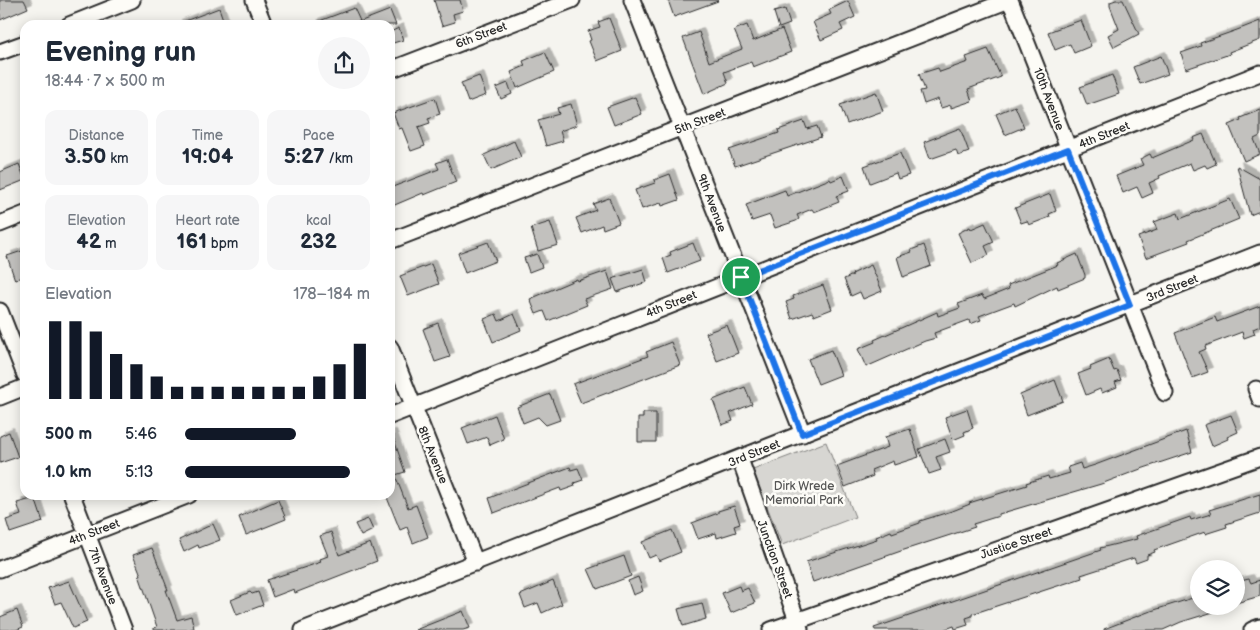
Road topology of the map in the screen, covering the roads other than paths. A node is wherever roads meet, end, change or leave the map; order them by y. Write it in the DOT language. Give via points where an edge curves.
graph roads {
  1 [pos="132,0"];
  2 [pos="254,0"];
  3 [pos="572,0"];
  4 [pos="632,0"];
  5 [pos="1010,0"];
  6 [pos="82,20"];
  7 [pos="262,20"];
  8 [pos="20,44"];
  9 [pos="0,52"];
  10 [pos="395,68"];
  11 [pos="1260,73"];
  12 [pos="683,128"];
  13 [pos="1068,149"];
  14 [pos="20,216"];
  15 [pos="0,224"];
  16 [pos="395,239"];
  17 [pos="1260,253"];
  18 [pos="741,277"];
  19 [pos="1130,305"];
  20 [pos="0,311"];
  21 [pos="395,360"];
  22 [pos="20,362"];
  23 [pos="20,389"];
  24 [pos="1165,393"];
  25 [pos="0,397"];
  26 [pos="413,407"];
  27 [pos="395,414"];
  28 [pos="802,434"];
  29 [pos="1260,457"];
  30 [pos="740,459"];
  31 [pos="74,500"];
  32 [pos="176,500"];
  33 [pos="87,535"];
  34 [pos="476,563"];
  35 [pos="0,569"];
  36 [pos="799,625"];
  37 [pos="1260,627"];
  38 [pos="124,630"];
  39 [pos="303,630"];
  40 [pos="771,630"];
  41 [pos="1252,630"];
  1 -- 6 [label="street"];
  2 -- 7 [label="street"];
  3 -- 10 [label="street, 6th Street"];
  4 -- 12 [label="street, 9th Avenue"];
  5 -- 12 [label="street, 5th Street"];
  5 -- 13 [label="street, 10th Avenue"];
  8 -- 9 [label="street"];
  11 -- 13 [label="street, 4th Street"];
  12 -- 16 [label="street, 5th Street"];
  12 -- 18 [label="street, 9th Avenue"];
  13 -- 18 [label="street, 4th Street"];
  13 -- 19 [label="street, 10th Avenue"];
  14 -- 15 [label="street"];
  17 -- 19 [label="street, 3rd Street"];
  18 -- 26 [label="street, 4th Street"];
  18 -- 28 [label="street, 9th Avenue"];
  19 -- 24 [label="street, 10th Avenue"];
  19 -- 28 [label="street, 3rd Street"];
  20 -- 22 [label="street"];
  21 -- 26 [label="street, 8th Avenue"];
  23 -- 25 [label="street"];
  26 -- 27 [label="street, 4th Street"];
  26 -- 34 [label="street, 8th Avenue"];
  28 -- 30 [label="street, 3rd Street"];
  29 -- 36 [label="street, Justice Street"];
  30 -- 34 [label="street, 3rd Street"];
  30 -- 36 [label="street, Junction Street"];
  31 -- 33 [label="street, 7th Avenue"];
  32 -- 33 [label="street, 4th Street"];
  33 -- 35 [label="street, 4th Street"];
  33 -- 38 [label="street, 7th Avenue"];
  34 -- 39 [label="street, 3rd Street"];
  36 -- 40 [label="street, Justice Street"];
  37 -- 41 [label="street"];
}
